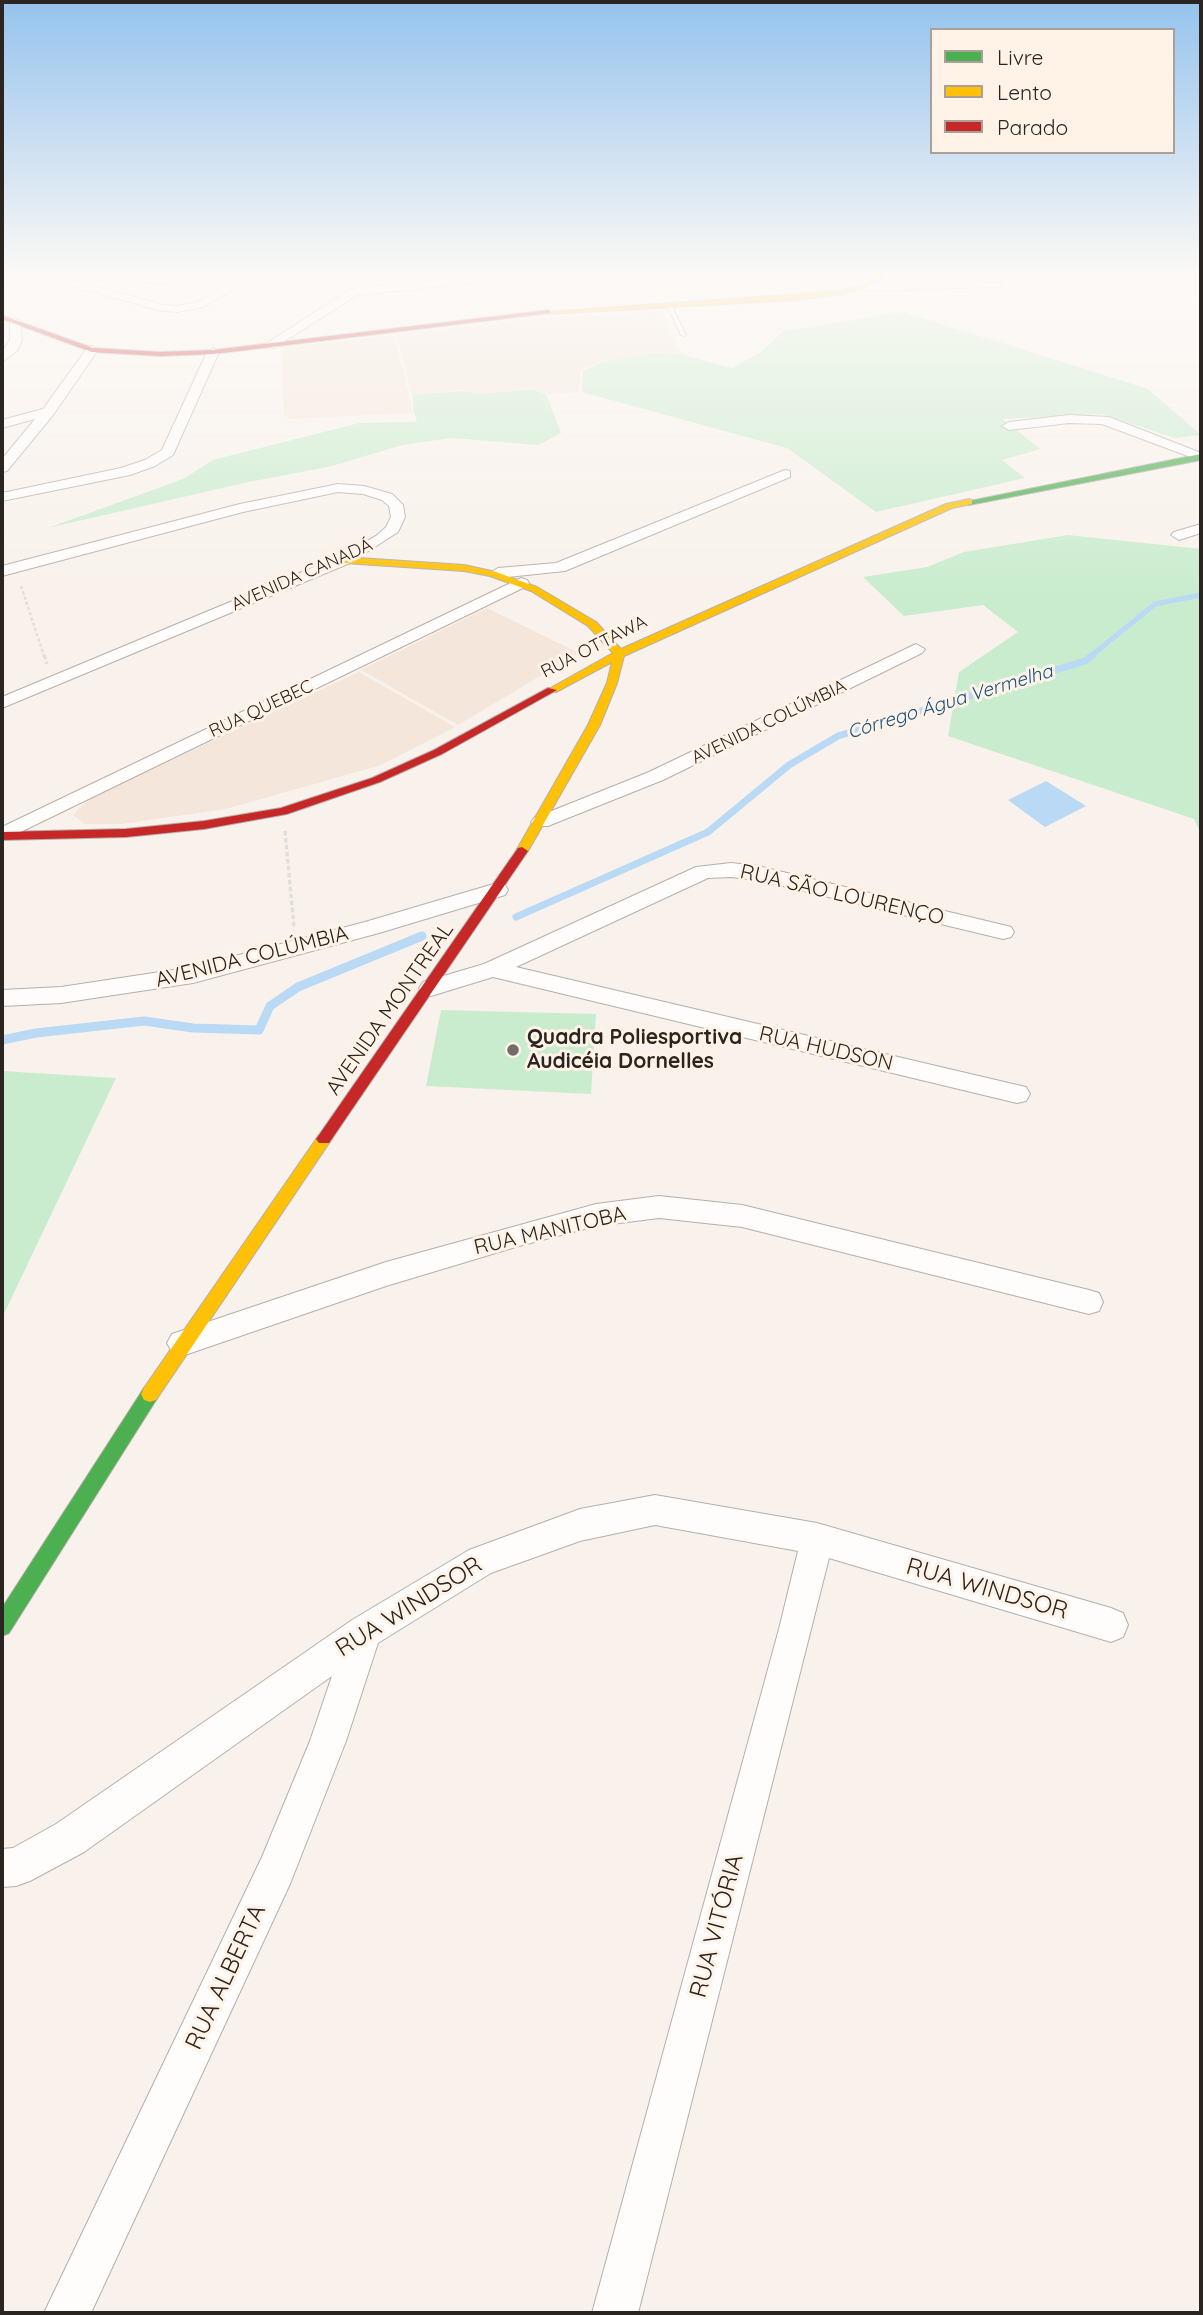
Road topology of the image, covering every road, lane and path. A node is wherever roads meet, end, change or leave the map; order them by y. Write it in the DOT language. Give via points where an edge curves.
graph roads {
  1 [pos="72,379"];
  2 [pos="201,379"];
  3 [pos="48,412"];
  4 [pos="2,424"];
  5 [pos="1009,426"];
  6 [pos="1200,452"];
  7 [pos="2,468"];
  8 [pos="785,474"];
  9 [pos="2,484"];
  10 [pos="53,488"];
  11 [pos="2,497"];
  12 [pos="1201,528"];
  13 [pos="1179,535"];
  14 [pos="344,560"];
  15 [pos="559,568"];
  16 [pos="8,570"];
  17 [pos="493,573"];
  18 [pos="527,586"];
  19 [pos="916,649"];
  20 [pos="619,654"];
  21 [pos="52,681"];
  22 [pos="2,703"];
  23 [pos="283,811"];
  24 [pos="541,822"];
  25 [pos="2,835"];
  26 [pos="497,890"];
  27 [pos="1003,932"];
  28 [pos="296,948"];
  29 [pos="492,969"];
  30 [pos="431,988"];
  31 [pos="2,998"];
  32 [pos="1017,1094"];
  33 [pos="1089,1302"];
  34 [pos="182,1343"];
  35 [pos="817,1539"];
  36 [pos="1111,1625"];
  37 [pos="2,1626"];
  38 [pos="364,1632"];
  39 [pos="2,1868"];
  40 [pos="67,2313"];
  41 [pos="615,2313"];
  1 -- 3 [label="street"];
  2 -- 10 [label="street" via="167,452 125,472"];
  3 -- 4 [label="street"];
  3 -- 7 [label="street"];
  5 -- 6 [label="street" via="1097,419"];
  6 -- 20 [label="street, RUA OTTAWA" via="949,506"];
  8 -- 15 [label="street, RUA QUEBEC"];
  9 -- 10 [label="street"];
  10 -- 11 [label="street"];
  12 -- 13 [label="street"];
  14 -- 16 [label="street, AVENIDA CANADÁ" via="393,528 398,517 396,505 387,497 338,488 309,492"];
  14 -- 17 [label="street"];
  14 -- 21 [label="street, AVENIDA CANADÁ"];
  15 -- 17 [label="street, RUA QUEBEC"];
  15 -- 18 [label="street, RUA QUEBEC"];
  16 -- 21 [label="path"];
  17 -- 18 [label="street"];
  18 -- 20 [label="street" via="592,624"];
  18 -- 25 [label="street, RUA QUEBEC"];
  19 -- 24 [label="street, AVENIDA COLÚMBIA" via="668,770"];
  20 -- 23 [label="street, RUA OTTAWA" via="438,752 376,780"];
  20 -- 24 [label="street, AVENIDA MONTREAL" via="594,725"];
  21 -- 22 [label="street, AVENIDA CANADÁ"];
  23 -- 25 [label="street, RUA OTTAWA" via="125,833"];
  23 -- 28 [label="path"];
  24 -- 26 [label="street, AVENIDA MONTREAL"];
  26 -- 28 [label="street, AVENIDA COLÚMBIA"];
  26 -- 30 [label="street, AVENIDA MONTREAL"];
  27 -- 29 [label="street, RUA SÃO LOURENÇO" via="731,870 704,872"];
  28 -- 31 [label="street, AVENIDA COLÚMBIA" via="137,985"];
  29 -- 30 [label="street"];
  29 -- 32 [label="street, RUA HUDSON"];
  30 -- 34 [label="street, AVENIDA MONTREAL"];
  33 -- 34 [label="street, RUA MANITOBA" via="742,1216 659,1208 596,1215 519,1235 386,1273"];
  34 -- 37 [label="street, AVENIDA MONTREAL"];
  35 -- 36 [label="street, RUA WINDSOR"];
  35 -- 38 [label="street, RUA WINDSOR" via="654,1510 580,1525 481,1561"];
  35 -- 41 [label="street, RUA VITÓRIA"];
  38 -- 39 [label="street, RUA WINDSOR" via="70,1838 16,1867"];
  38 -- 40 [label="street, RUA ALBERTA" via="328,1741 276,1870"];
}
